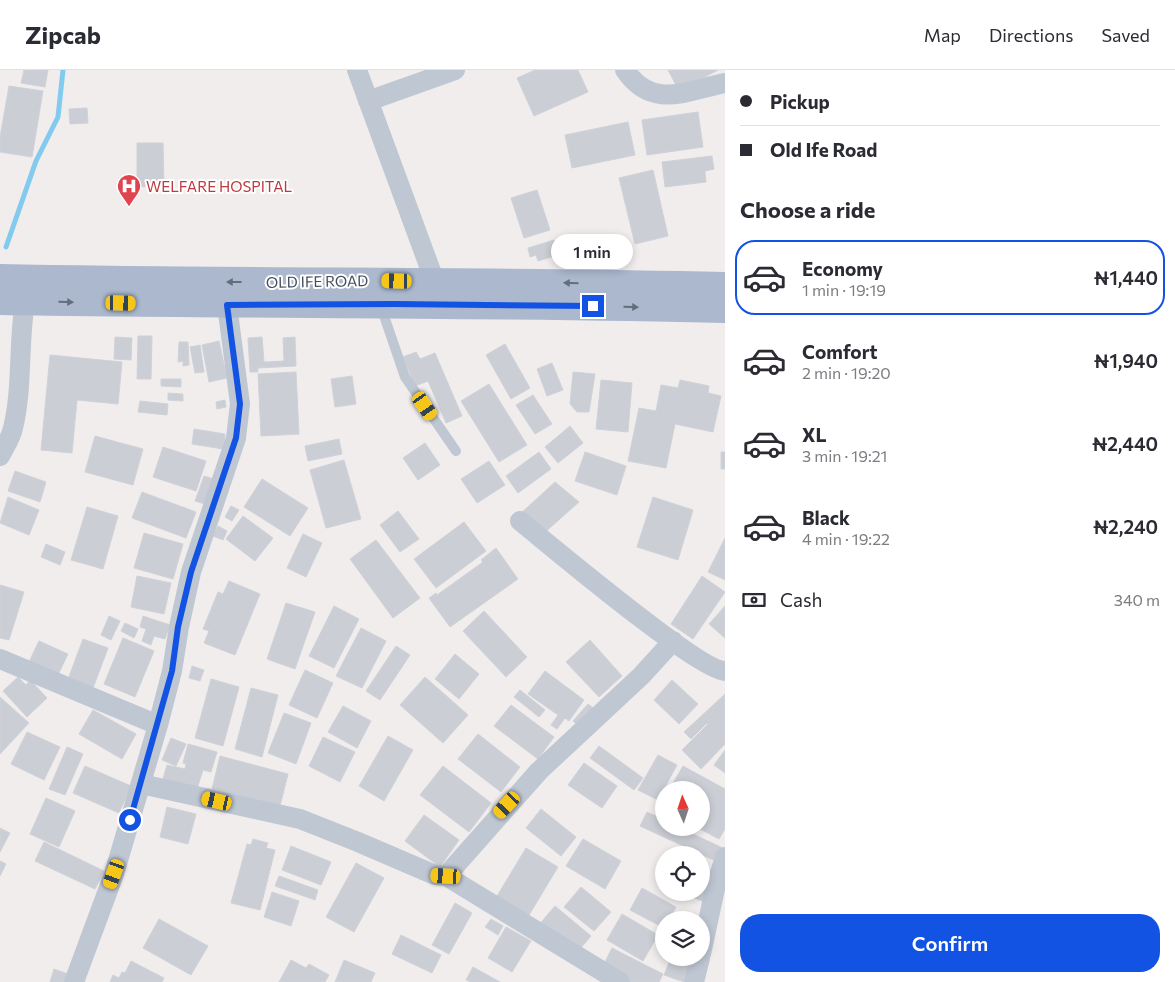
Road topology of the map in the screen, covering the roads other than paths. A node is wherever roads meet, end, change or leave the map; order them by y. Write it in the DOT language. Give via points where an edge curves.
graph roads {
  1 [pos="357,70"];
  2 [pos="454,70"];
  3 [pos="625,70"];
  4 [pos="725,83"];
  5 [pos="368,101"];
  6 [pos="0,278"];
  7 [pos="435,282"];
  8 [pos="725,286"];
  9 [pos="160,292"];
  10 [pos="12,301"];
  11 [pos="379,304"];
  12 [pos="227,305"];
  13 [pos="725,309"];
  14 [pos="456,451"];
  15 [pos="0,456"];
  16 [pos="520,521"];
  17 [pos="673,641"];
  18 [pos="0,658"];
  19 [pos="725,671"];
  20 [pos="158,725"];
  21 [pos="141,784"];
  22 [pos="725,857"];
  23 [pos="446,876"];
  24 [pos="710,913"];
  25 [pos="698,966"];
  26 [pos="74,982"];
  27 [pos="620,982"];
  28 [pos="694,982"];
  1 -- 5 [label="street"];
  2 -- 5 [label="street"];
  3 -- 4 [label="street" via="633,82 665,97"];
  5 -- 7 [label="street"];
  6 -- 9 [label="main road, OLD IFE ROAD"];
  8 -- 7 [label="main road, OLD IFE ROAD, one-way"];
  7 -- 9 [label="main road, OLD IFE ROAD, one-way"];
  10 -- 9 [label="main road, OLD IFE ROAD, one-way"];
  9 -- 12 [label="main road, OLD IFE ROAD"];
  10 -- 15 [label="street" via="20,328 19,387 13,430"];
  11 -- 12 [label="main road, OLD IFE ROAD"];
  11 -- 13 [label="main road, OLD IFE ROAD, one-way"];
  11 -- 14 [label="lane" via="405,377"];
  12 -- 20 [label="street" via="240,404 236,438 191,572"];
  16 -- 17 [label="street"];
  17 -- 19 [label="street" via="710,667"];
  17 -- 23 [label="street" via="641,676 540,771"];
  18 -- 20 [label="street"];
  20 -- 21 [label="street"];
  21 -- 23 [label="street" via="300,819 435,876"];
  21 -- 26 [label="street" via="114,874"];
  22 -- 24 [label="street"];
  23 -- 27 [label="street"];
  25 -- 28 [label="street"];
}
